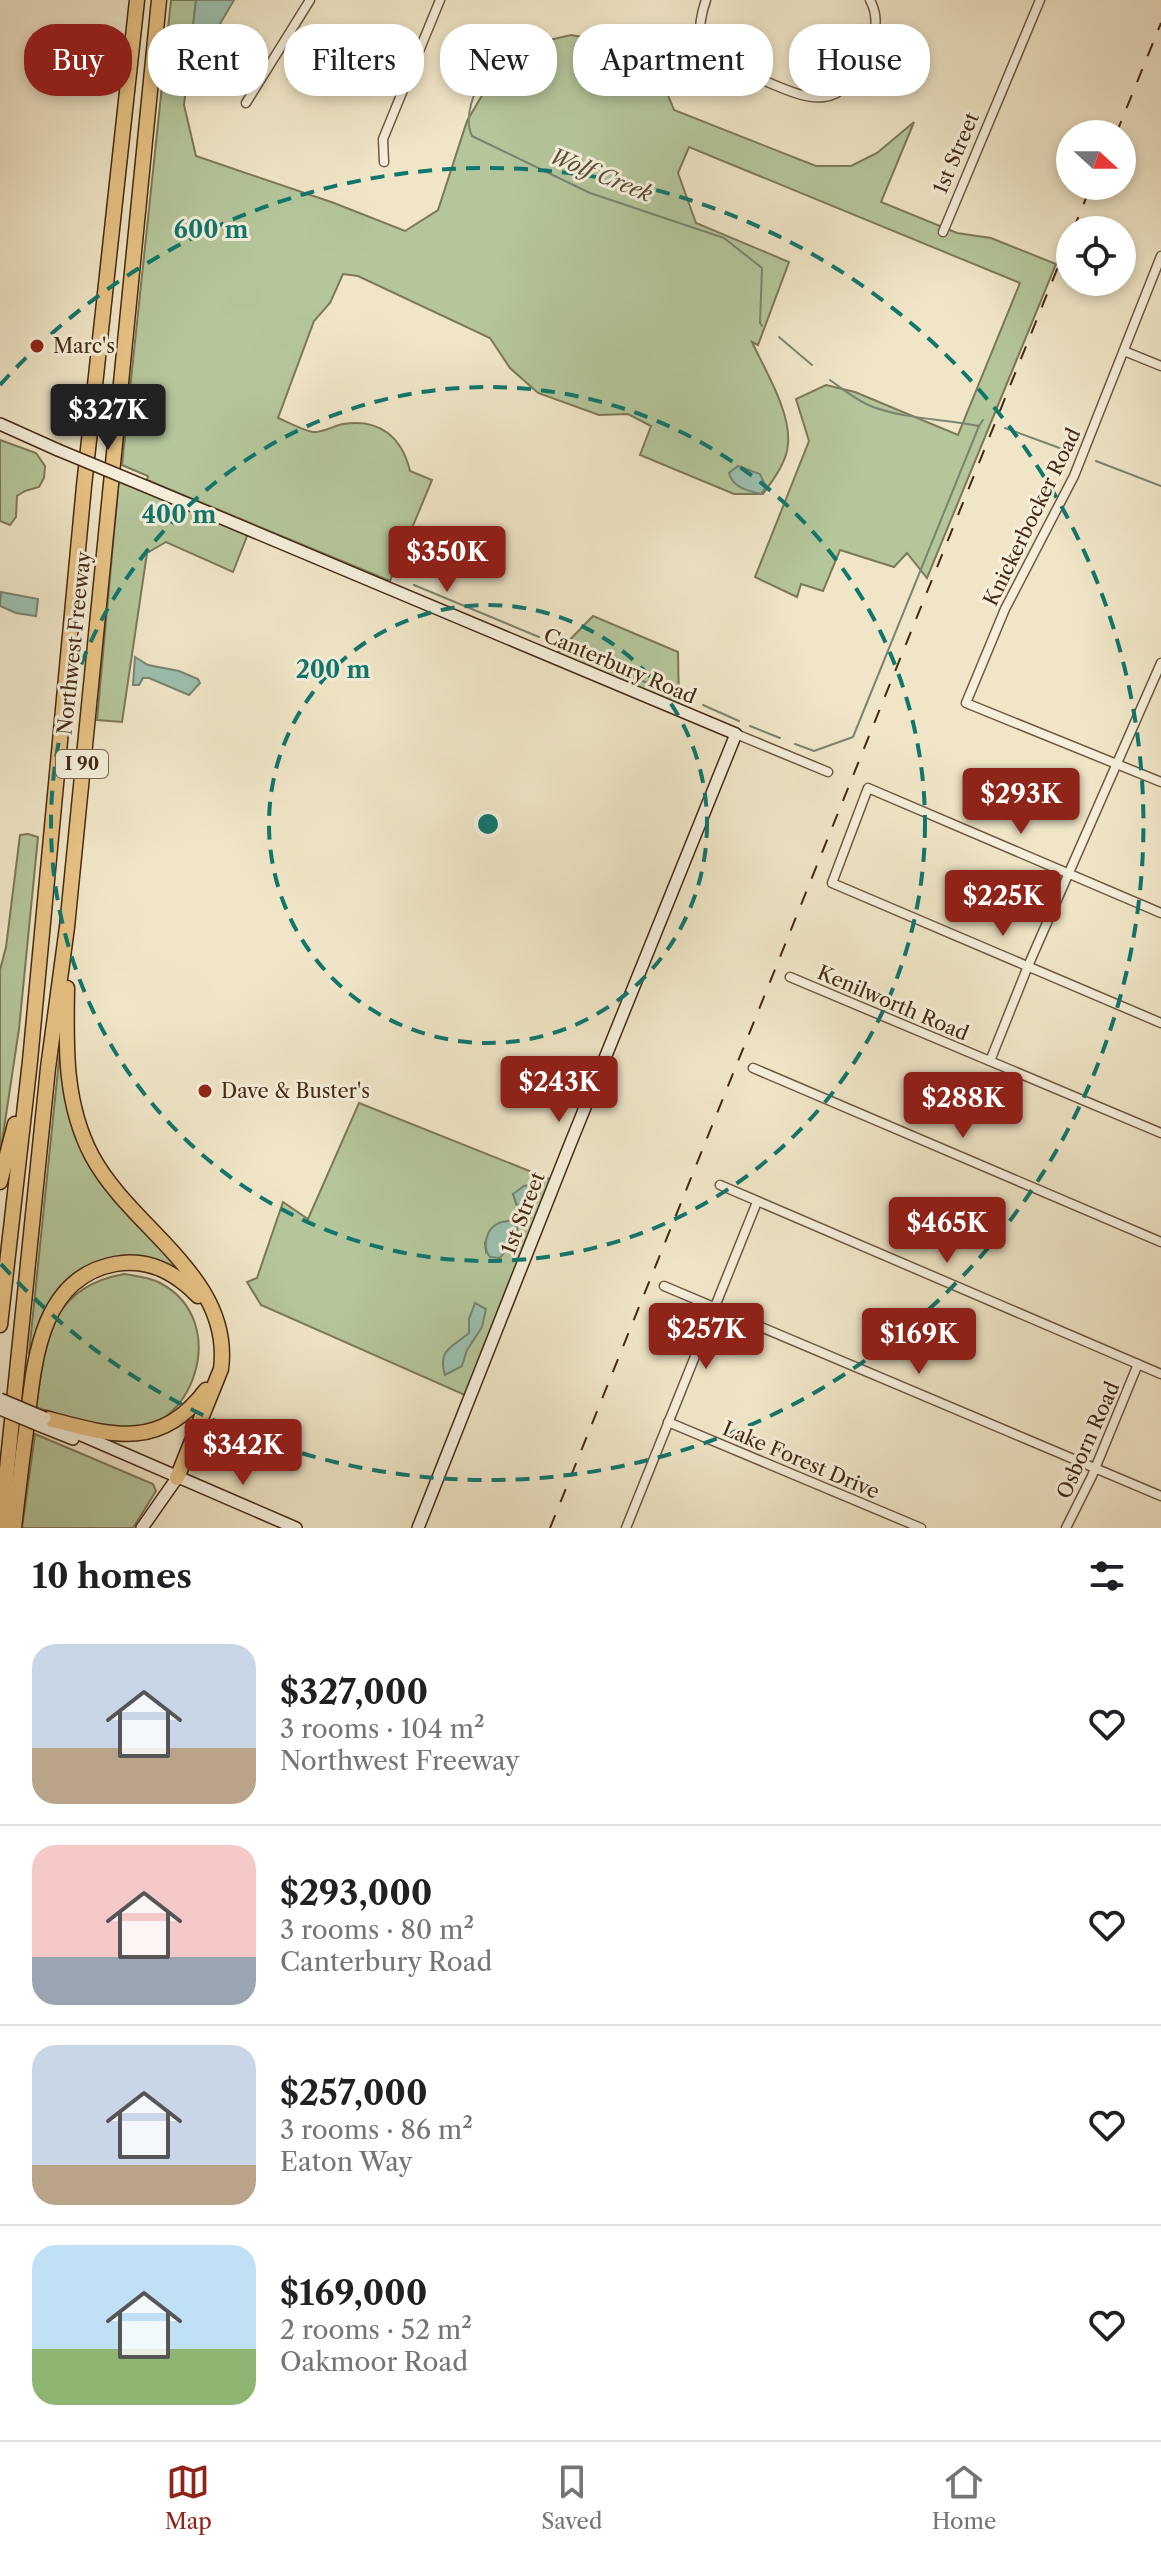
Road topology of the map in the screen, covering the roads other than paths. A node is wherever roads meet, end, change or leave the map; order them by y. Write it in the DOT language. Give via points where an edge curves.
graph roads {
  1 [pos="137,0"];
  2 [pos="159,0"];
  3 [pos="310,0"];
  4 [pos="440,0"];
  5 [pos="706,0"];
  6 [pos="870,0"];
  7 [pos="1040,0"];
  8 [pos="246,103"];
  9 [pos="384,162"];
  10 [pos="943,232"];
  11 [pos="1161,256"];
  12 [pos="1124,351"];
  13 [pos="1161,366"];
  14 [pos="0,424"];
  15 [pos="1161,663"];
  16 [pos="736,734"];
  17 [pos="1118,764"];
  18 [pos="828,772"];
  19 [pos="1161,782"];
  20 [pos="1069,873"];
  21 [pos="1161,913"];
  22 [pos="67,927"];
  23 [pos="1028,966"];
  24 [pos="790,977"];
  25 [pos="1161,1023"];
  26 [pos="30,1061"];
  27 [pos="990,1061"];
  28 [pos="753,1068"];
  29 [pos="1161,1133"];
  30 [pos="0,1182"];
  31 [pos="720,1185"];
  32 [pos="757,1202"];
  33 [pos="1161,1242"];
  34 [pos="664,1286"];
  35 [pos="715,1307"];
  36 [pos="0,1325"];
  37 [pos="1138,1364"];
  38 [pos="1161,1374"];
  39 [pos="206,1390"];
  40 [pos="0,1399"];
  41 [pos="0,1409"];
  42 [pos="44,1422"];
  43 [pos="668,1422"];
  44 [pos="1095,1468"];
  45 [pos="177,1478"];
  46 [pos="1161,1496"];
  47 [pos="1,1528"];
  48 [pos="14,1528"];
  49 [pos="142,1528"];
  50 [pos="296,1528"];
  51 [pos="418,1528"];
  52 [pos="626,1528"];
  53 [pos="921,1528"];
  54 [pos="1066,1528"];
  1 -- 26 [label="highway, Northwest Freeway / I 90"];
  2 -- 22 [label="highway, Northwest Freeway / I 90"];
  3 -- 8 [label="street"];
  4 -- 9 [label="street" via="383,139"];
  5 -- 6 [label="street" via="703,42 725,65 795,94 820,98 846,88 857,77 877,30"];
  7 -- 10 [label="street, 1st Street"];
  11 -- 12 [label="street, Knickerbocker Road"];
  12 -- 13 [label="street"];
  12 -- 17 [label="street, Knickerbocker Road" via="1074,476 1005,609 966,703"];
  14 -- 16 [label="street, Canterbury Road, bridge"];
  15 -- 17 [label="street"];
  16 -- 18 [label="street, Canterbury Road"];
  16 -- 51 [label="street, 1st Street"];
  17 -- 19 [label="street"];
  17 -- 20 [label="street"];
  20 -- 21 [label="street"];
  20 -- 23 [label="street"];
  20 -- 23 [label="street" via="868,788 832,883"];
  22 -- 45 [label="highway" via="66,1063 72,1100 91,1154 111,1187 202,1287 221,1329 221,1369"];
  22 -- 47 [label="highway, Northwest Freeway / I 90"];
  23 -- 25 [label="street"];
  23 -- 27 [label="street"];
  24 -- 27 [label="street, Kenilworth Road"];
  26 -- 30 [label="highway"];
  26 -- 36 [label="highway, Northwest Freeway / I 90"];
  27 -- 29 [label="street, Kenilworth Road"];
  28 -- 33 [label="street"];
  31 -- 32 [label="street"];
  32 -- 35 [label="street"];
  32 -- 37 [label="street"];
  34 -- 35 [label="street"];
  35 -- 43 [label="street"];
  35 -- 44 [label="street"];
  37 -- 38 [label="street"];
  37 -- 44 [label="street, Osborn Road"];
  39 -- 42 [label="highway" via="172,1424 144,1434"];
  39 -- 45 [label="highway" via="180,1453"];
  39 -- 48 [label="highway" via="214,1368 209,1314 172,1273 138,1263 105,1266 73,1284 50,1314 37,1354"];
  40 -- 42 [label="street, bridge"];
  41 -- 42 [label="street, bridge"];
  42 -- 45 [label="street"];
  43 -- 52 [label="street"];
  43 -- 53 [label="street, Lake Forest Drive"];
  44 -- 46 [label="street"];
  44 -- 54 [label="street, Osborn Road"];
  45 -- 49 [label="street"];
  45 -- 50 [label="street"];
}
